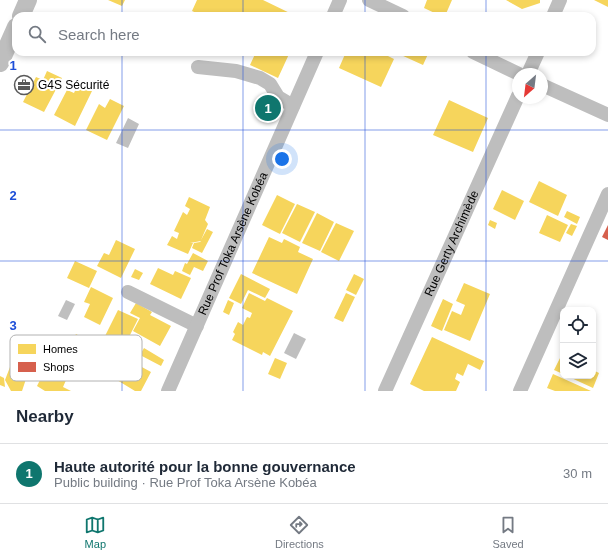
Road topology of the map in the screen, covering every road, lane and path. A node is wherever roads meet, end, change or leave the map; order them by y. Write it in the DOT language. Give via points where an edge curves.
graph roads {
  1 [pos="28,0"];
  2 [pos="340,0"];
  3 [pos="369,0"];
  4 [pos="560,0"];
  5 [pos="23,12"];
  6 [pos="334,12"];
  7 [pos="394,12"];
  8 [pos="556,12"];
  9 [pos="12,36"];
  10 [pos="315,56"];
  11 [pos="481,56"];
  12 [pos="536,56"];
  13 [pos="0,63"];
  14 [pos="198,67"];
  15 [pos="531,68"];
  16 [pos="512,71"];
  17 [pos="548,88"];
  18 [pos="514,104"];
  19 [pos="293,106"];
  20 [pos="608,115"];
  21 [pos="608,194"];
  22 [pos="128,292"];
  23 [pos="197,326"];
  24 [pos="168,391"];
  25 [pos="385,391"];
  26 [pos="520,391"];
  1 -- 5 [label="main road"];
  2 -- 6 [label="street"];
  3 -- 7 [label="street"];
  4 -- 8 [label="street"];
  9 -- 13 [label="main road"];
  10 -- 19 [label="street, Rue Prof Toka Arsène Kobéa"];
  11 -- 16 [label="street"];
  12 -- 15 [label="street"];
  14 -- 19 [label="street" via="260,78 270,84 278,98"];
  17 -- 20 [label="street"];
  18 -- 25 [label="street, Rue Gerty Archimède"];
  19 -- 23 [label="street, Rue Prof Toka Arsène Kobéa"];
  21 -- 26 [label="street"];
  22 -- 23 [label="street"];
  23 -- 24 [label="street, Rue Prof Toka Arsène Kobéa"];
}
